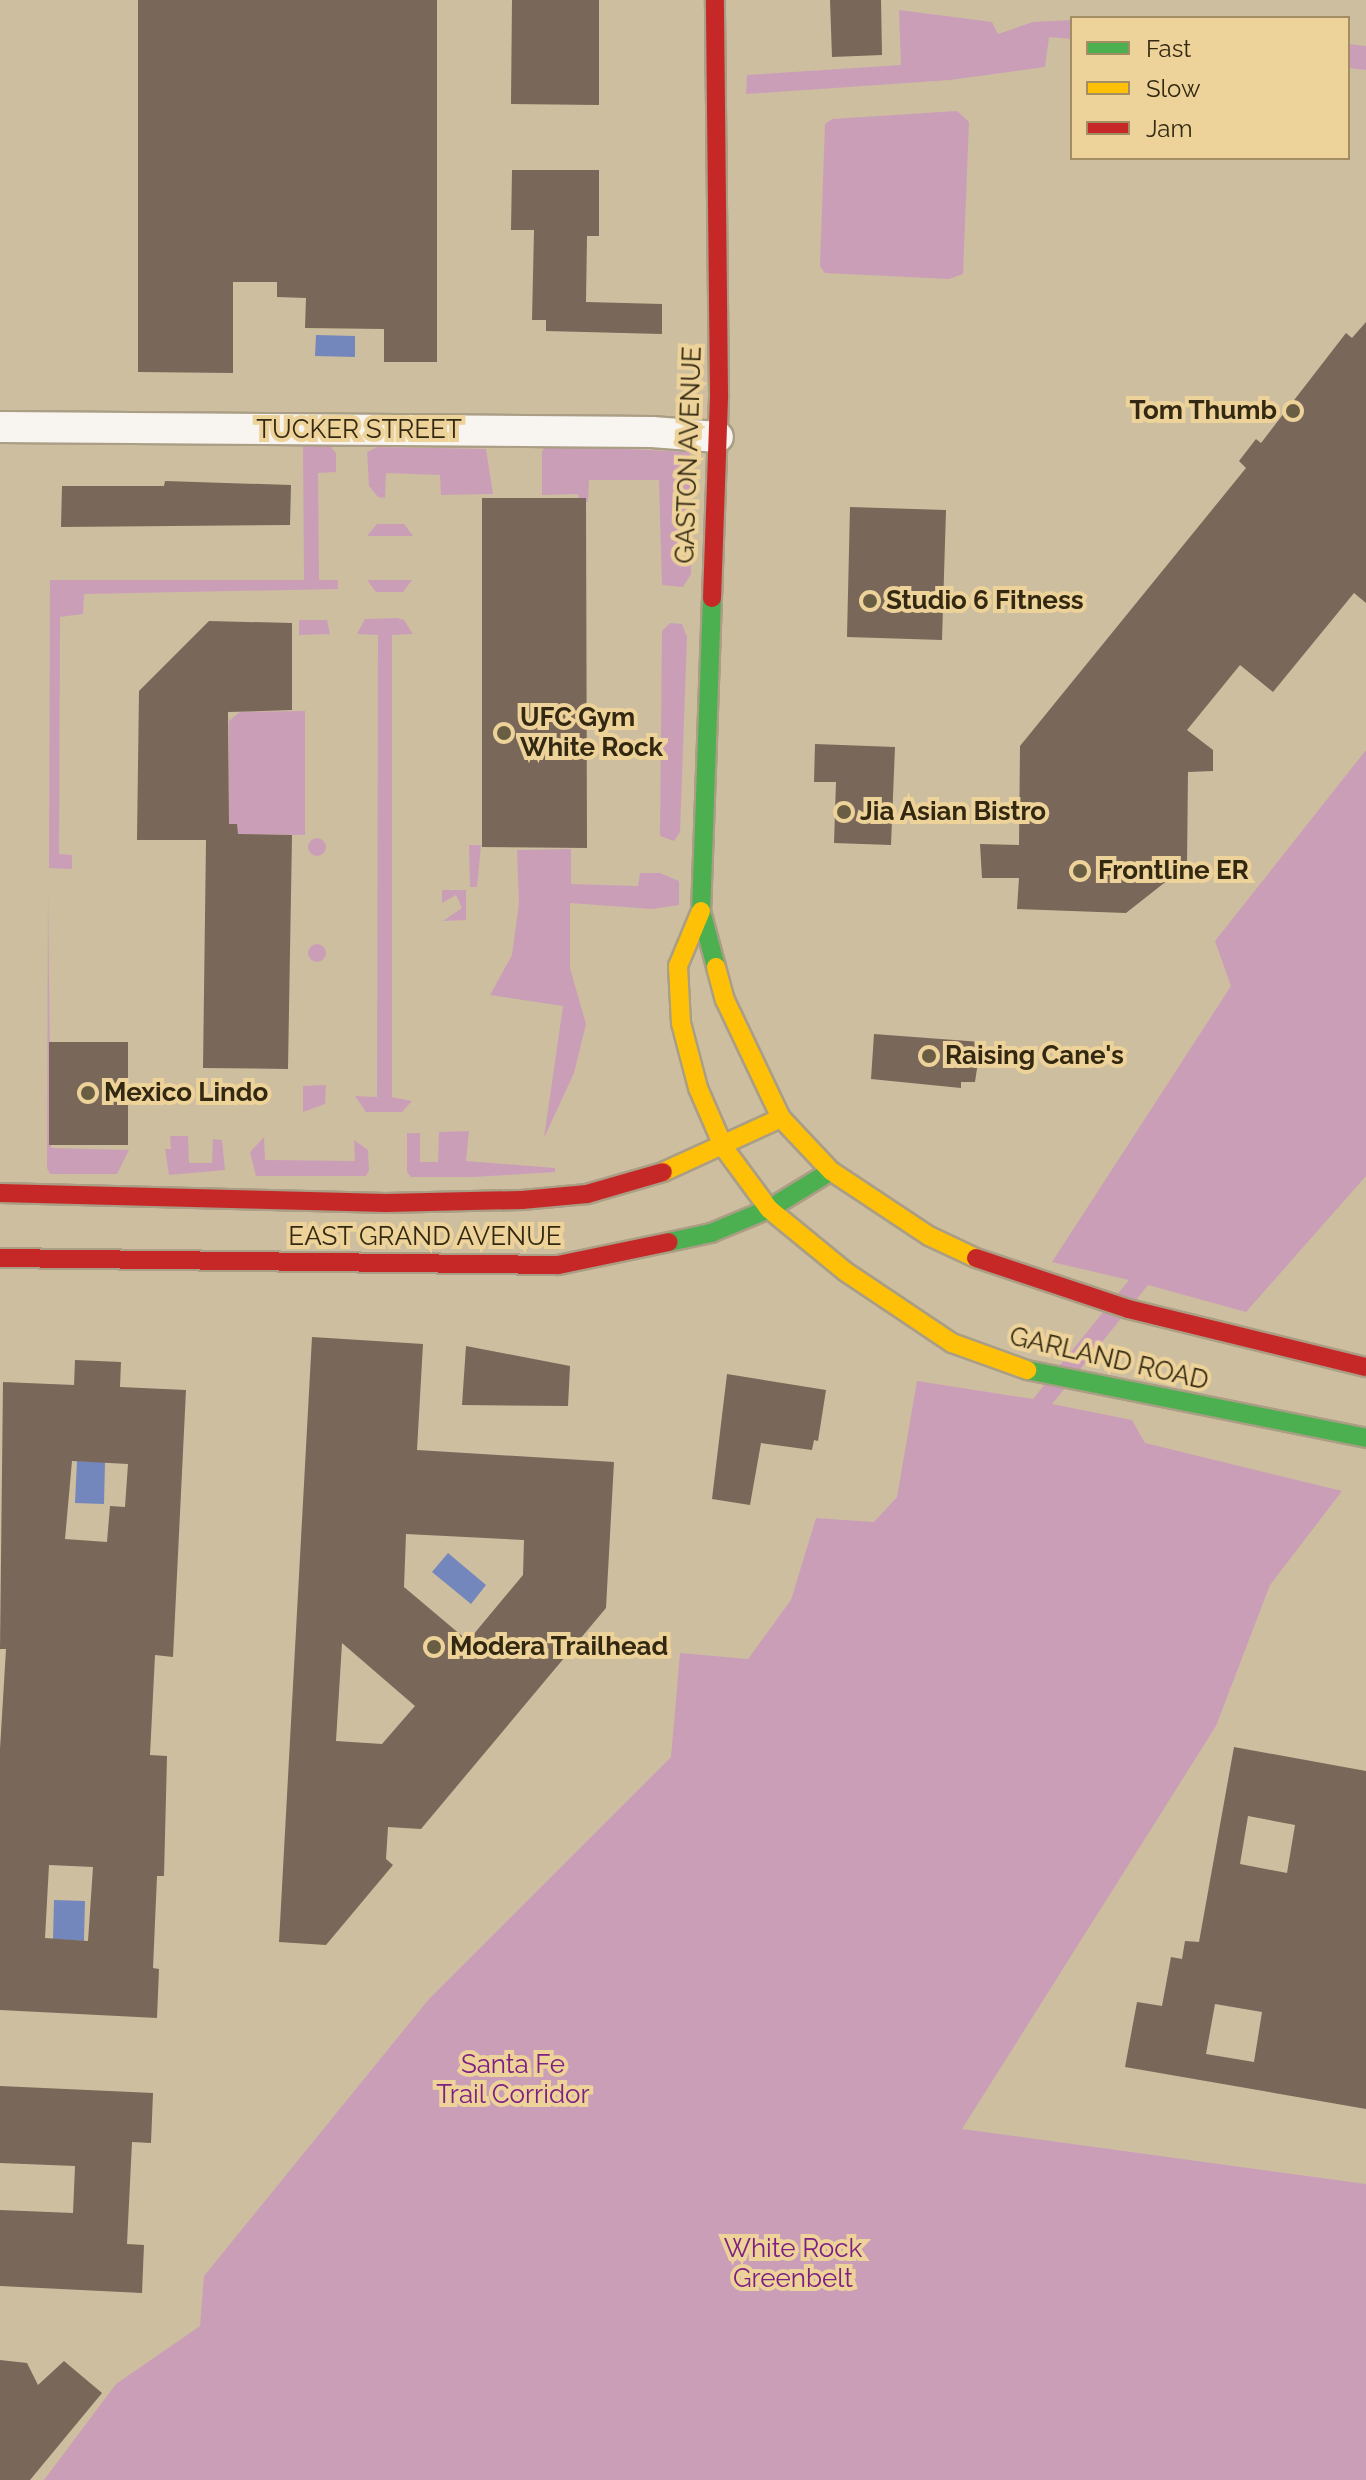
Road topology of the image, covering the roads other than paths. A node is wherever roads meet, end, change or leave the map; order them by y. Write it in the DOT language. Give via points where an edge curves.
graph roads {
  1 [pos="715,0"];
  2 [pos="0,427"];
  3 [pos="718,437"];
  4 [pos="701,911"];
  5 [pos="781,1118"];
  6 [pos="724,1148"];
  7 [pos="831,1171"];
  8 [pos="0,1193"];
  9 [pos="769,1209"];
  10 [pos="0,1258"];
  11 [pos="1366,1367"];
  12 [pos="1366,1438"];
  1 -- 3 [label="main road, GASTON AVENUE"];
  2 -- 3 [label="street, TUCKER STREET" via="652,432"];
  3 -- 4 [label="main road, GASTON AVENUE"];
  4 -- 5 [label="main road, GASTON AVENUE" via="725,1000"];
  4 -- 6 [label="main road, GASTON AVENUE" via="678,966 681,1023 698,1088"];
  5 -- 6 [label="main road, EAST GRAND AVENUE"];
  5 -- 7 [label="main road, GARLAND ROAD"];
  6 -- 8 [label="main road, EAST GRAND AVENUE" via="651,1178 587,1194 522,1200 327,1203"];
  6 -- 9 [label="main road, GARLAND ROAD"];
  7 -- 9 [label="main road, EAST GRAND AVENUE"];
  7 -- 11 [label="main road, GARLAND ROAD" via="929,1236 1048,1286"];
  9 -- 10 [label="main road, EAST GRAND AVENUE" via="711,1233 635,1253 531,1267"];
  9 -- 12 [label="main road, GARLAND ROAD" via="846,1272 952,1343 1011,1367"];
}
